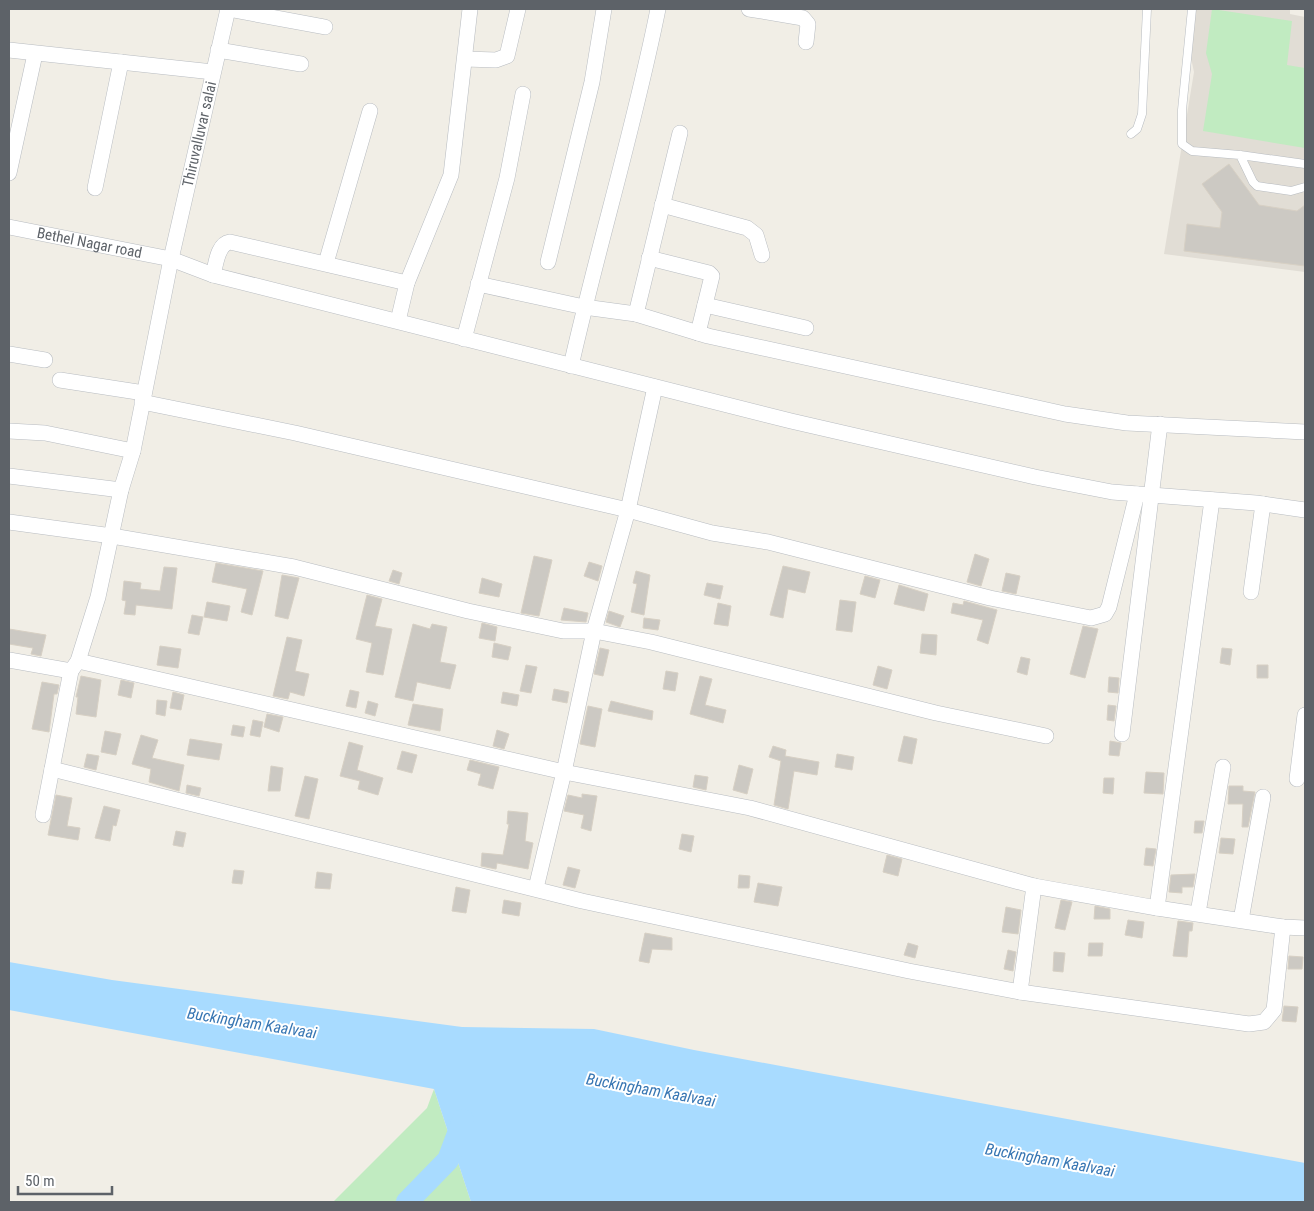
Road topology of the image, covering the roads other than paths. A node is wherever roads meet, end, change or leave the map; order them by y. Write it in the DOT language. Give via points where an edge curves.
graph roads {
  1 [pos="228,9"];
  2 [pos="470,9"];
  3 [pos="518,9"];
  4 [pos="604,9"];
  5 [pos="658,9"];
  6 [pos="749,9"];
  7 [pos="1147,9"];
  8 [pos="1192,9"];
  9 [pos="325,27"];
  10 [pos="806,42"];
  11 [pos="9,50"];
  12 [pos="218,50"];
  13 [pos="35,54"];
  14 [pos="464,59"];
  15 [pos="121,62"];
  16 [pos="301,64"];
  17 [pos="213,72"];
  18 [pos="523,94"];
  19 [pos="370,111"];
  20 [pos="680,133"];
  21 [pos="1130,134"];
  22 [pos="1240,155"];
  23 [pos="1305,164"];
  24 [pos="9,173"];
  25 [pos="1305,187"];
  26 [pos="95,188"];
  27 [pos="662,205"];
  28 [pos="9,226"];
  29 [pos="762,255"];
  30 [pos="649,258"];
  31 [pos="171,259"];
  32 [pos="548,262"];
  33 [pos="326,264"];
  34 [pos="212,275"];
  35 [pos="407,283"];
  36 [pos="478,284"];
  37 [pos="705,305"];
  38 [pos="584,308"];
  39 [pos="636,314"];
  40 [pos="398,321"];
  41 [pos="806,328"];
  42 [pos="698,333"];
  43 [pos="464,339"];
  44 [pos="9,354"];
  45 [pos="44,360"];
  46 [pos="571,366"];
  47 [pos="60,380"];
  48 [pos="655,387"];
  49 [pos="143,398"];
  50 [pos="1160,424"];
  51 [pos="9,431"];
  52 [pos="1305,432"];
  53 [pos="133,451"];
  54 [pos="9,476"];
  55 [pos="121,490"];
  56 [pos="1144,495"];
  57 [pos="1212,500"];
  58 [pos="1264,504"];
  59 [pos="628,510"];
  60 [pos="1305,510"];
  61 [pos="9,522"];
  62 [pos="112,536"];
  63 [pos="1251,592"];
  64 [pos="594,631"];
  65 [pos="9,660"];
  66 [pos="75,666"];
  67 [pos="1305,715"];
  68 [pos="1122,734"];
  69 [pos="1046,736"];
  70 [pos="1223,767"];
  71 [pos="52,769"];
  72 [pos="564,772"];
  73 [pos="1297,779"];
  74 [pos="1263,797"];
  75 [pos="43,815"];
  76 [pos="1034,886"];
  77 [pos="536,888"];
  78 [pos="1157,908"];
  79 [pos="1198,913"];
  80 [pos="1241,920"];
  81 [pos="1283,927"];
  82 [pos="1305,928"];
  83 [pos="1020,992"];
  1 -- 9 [label="street"];
  1 -- 12 [label="street, Thiruvalluvar salai"];
  2 -- 14 [label="street"];
  3 -- 14 [label="street" via="507,56 496,60"];
  4 -- 32 [label="street" via="592,82"];
  5 -- 38 [label="street" via="647,67"];
  6 -- 10 [label="street" via="803,18 808,24"];
  7 -- 21 [label="lane" via="1142,114 1137,129"];
  8 -- 22 [label="lane" via="1182,110 1182,144 1192,151"];
  11 -- 13 [label="street"];
  12 -- 16 [label="street"];
  12 -- 17 [label="street, Thiruvalluvar salai"];
  13 -- 15 [label="street"];
  13 -- 24 [label="street"];
  14 -- 35 [label="street" via="451,175"];
  15 -- 17 [label="street"];
  15 -- 26 [label="street"];
  17 -- 31 [label="street, Thiruvalluvar salai"];
  18 -- 36 [label="street" via="506,178"];
  19 -- 33 [label="street"];
  20 -- 27 [label="street"];
  22 -- 23 [label="lane"];
  22 -- 25 [label="lane" via="1257,186 1291,191"];
  27 -- 29 [label="street" via="747,228 756,235"];
  27 -- 30 [label="street"];
  28 -- 31 [label="street, Bethel Nagar road"];
  30 -- 37 [label="street" via="709,273 712,279"];
  30 -- 39 [label="street"];
  31 -- 34 [label="street, Bethel Nagar road"];
  31 -- 49 [label="street, Thiruvalluvar salai"];
  33 -- 34 [label="street" via="230,242 220,249"];
  33 -- 35 [label="street"];
  34 -- 40 [label="street, Bethel Nagar road"];
  35 -- 40 [label="street"];
  36 -- 38 [label="street"];
  36 -- 43 [label="street"];
  37 -- 41 [label="street"];
  37 -- 42 [label="street"];
  38 -- 39 [label="street"];
  38 -- 46 [label="street"];
  39 -- 42 [label="street"];
  40 -- 43 [label="street, Bethel Nagar road"];
  42 -- 50 [label="street" via="1065,414"];
  43 -- 46 [label="street, Bethel Nagar road"];
  44 -- 45 [label="street"];
  46 -- 48 [label="street, Bethel Nagar road"];
  47 -- 49 [label="street"];
  48 -- 56 [label="street, Bethel Nagar road" via="1035,477"];
  48 -- 59 [label="street"];
  49 -- 53 [label="street, Thiruvalluvar salai"];
  49 -- 59 [label="street"];
  50 -- 52 [label="street"];
  50 -- 56 [label="street"];
  51 -- 53 [label="street" via="44,433"];
  53 -- 55 [label="street, Thiruvalluvar salai"];
  54 -- 55 [label="street"];
  55 -- 62 [label="street, Thiruvalluvar salai"];
  56 -- 57 [label="street, Bethel Nagar road"];
  56 -- 59 [label="street" via="1109,607 1105,614 1091,618 990,598 768,542 712,533"];
  56 -- 68 [label="street"];
  57 -- 58 [label="street, Bethel Nagar road"];
  57 -- 78 [label="street"];
  58 -- 60 [label="street, Bethel Nagar road"];
  58 -- 63 [label="street"];
  59 -- 64 [label="street"];
  61 -- 62 [label="street"];
  62 -- 64 [label="street" via="294,567 468,611 563,631"];
  62 -- 66 [label="street, Thiruvalluvar salai" via="98,597"];
  64 -- 69 [label="street"];
  64 -- 72 [label="street"];
  65 -- 66 [label="street"];
  66 -- 71 [label="street, Thiruvalluvar salai"];
  66 -- 72 [label="street"];
  67 -- 73 [label="street"];
  70 -- 79 [label="street"];
  71 -- 75 [label="street, Thiruvalluvar salai"];
  71 -- 77 [label="street"];
  72 -- 76 [label="street" via="750,808"];
  72 -- 77 [label="street"];
  74 -- 80 [label="street"];
  76 -- 78 [label="street"];
  76 -- 83 [label="street"];
  77 -- 83 [label="street" via="582,901"];
  78 -- 79 [label="street"];
  79 -- 80 [label="street"];
  80 -- 81 [label="street"];
  81 -- 82 [label="street"];
  81 -- 83 [label="street" via="1274,1010 1270,1018 1258,1024"];
}
